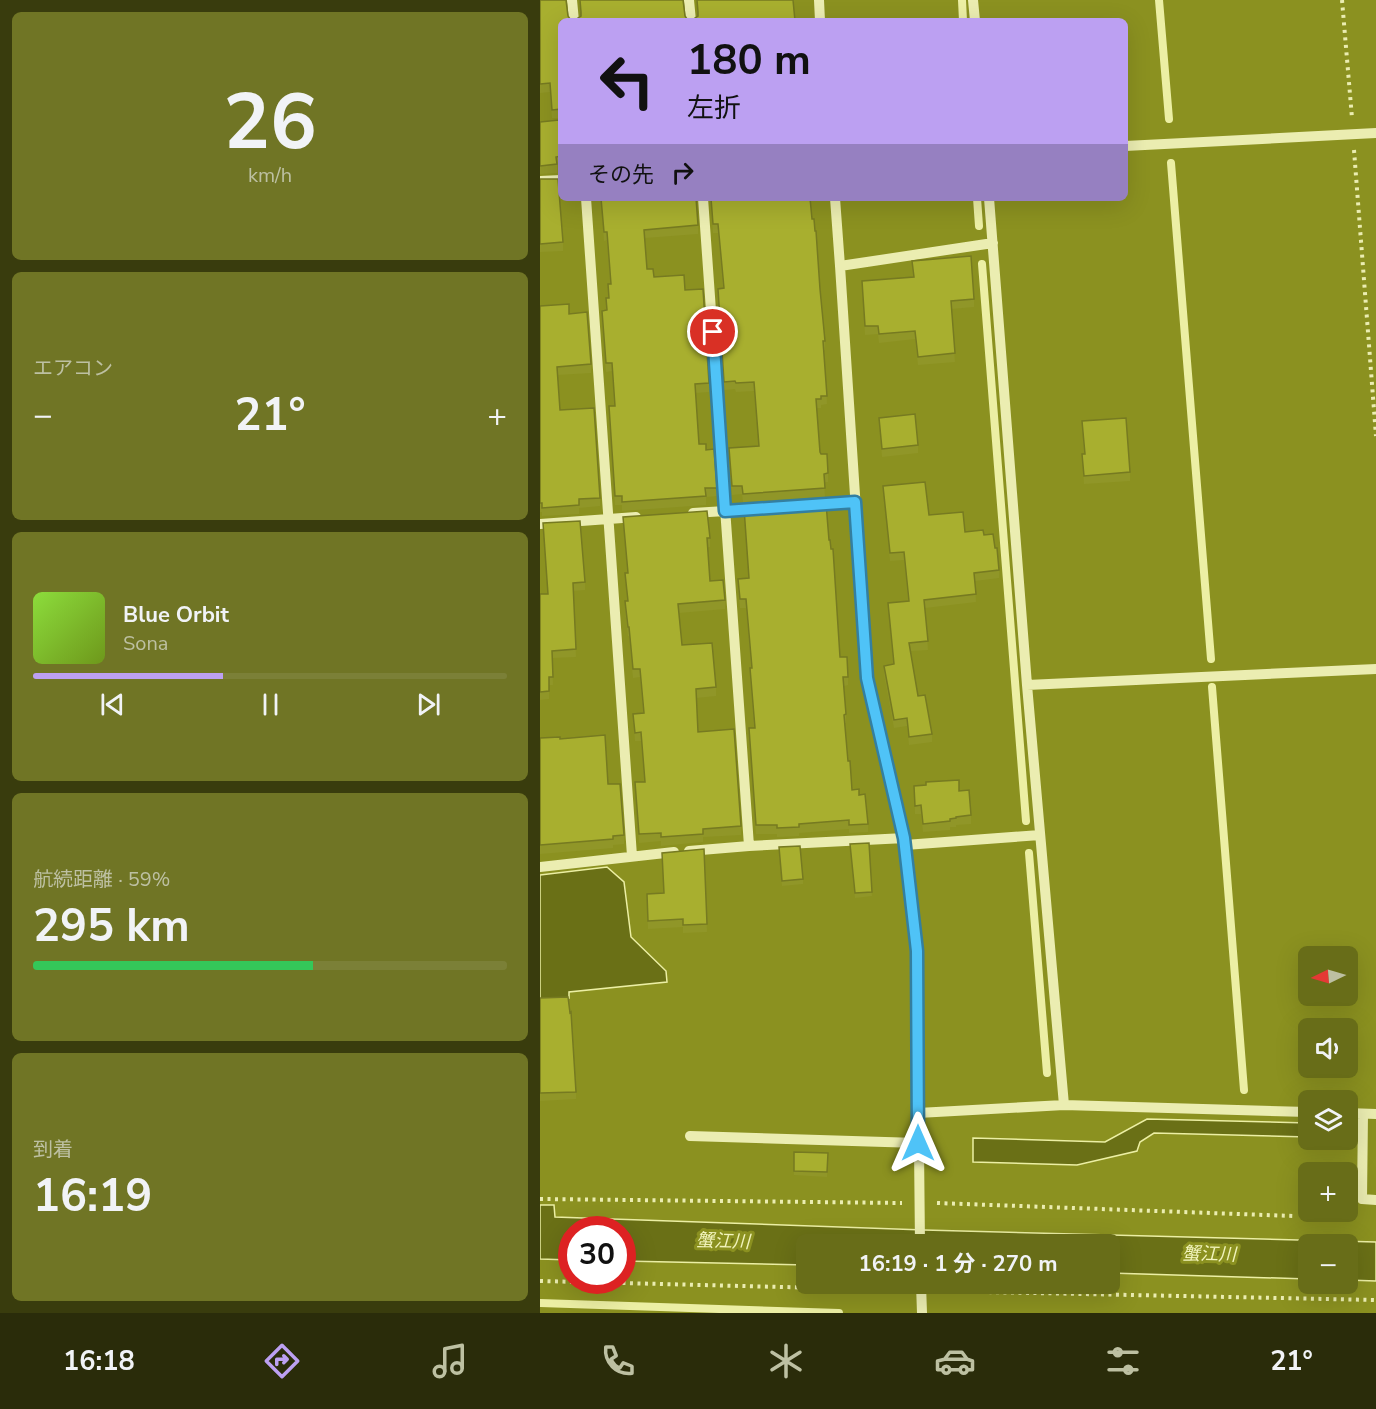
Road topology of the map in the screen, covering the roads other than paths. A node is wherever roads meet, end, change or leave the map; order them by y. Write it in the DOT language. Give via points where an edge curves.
graph roads {
  1 [pos="572,0"];
  2 [pos="689,0"];
  3 [pos="819,0"];
  4 [pos="973,0"];
  5 [pos="574,18"];
  6 [pos="691,18"];
  7 [pos="820,18"];
  8 [pos="975,18"];
  9 [pos="1376,133"];
  10 [pos="1128,146"];
  11 [pos="558,180"];
  12 [pos="540,181"];
  13 [pos="586,201"];
  14 [pos="703,201"];
  15 [pos="835,201"];
  16 [pos="989,201"];
  17 [pos="993,243"];
  18 [pos="840,266"];
  19 [pos="855,502"];
  20 [pos="808,505"];
  21 [pos="772,508"];
  22 [pos="725,511"];
  23 [pos="679,514"];
  24 [pos="644,517"];
  25 [pos="609,519"];
  26 [pos="540,524"];
  27 [pos="1376,669"];
  28 [pos="1027,686"];
  29 [pos="1040,835"];
  30 [pos="905,841"];
  31 [pos="749,846"];
  32 [pos="632,856"];
  33 [pos="540,867"];
  34 [pos="1064,1105"];
  35 [pos="1298,1112"];
  36 [pos="918,1113"];
  37 [pos="1376,1114"];
  38 [pos="1358,1116"];
  39 [pos="1363,1118"];
  40 [pos="690,1136"];
  41 [pos="918,1143"];
  42 [pos="1376,1200"];
  43 [pos="920,1234"];
  44 [pos="921,1294"];
  45 [pos="922,1313"];
  1 -- 5 [label="street"];
  2 -- 6 [label="street"];
  3 -- 7 [label="street"];
  4 -- 8 [label="street"];
  9 -- 10 [label="street"];
  11 -- 12 [label="street"];
  13 -- 25 [label="street"];
  14 -- 22 [label="street"];
  15 -- 18 [label="street"];
  16 -- 17 [label="street"];
  17 -- 18 [label="street"];
  17 -- 28 [label="street"];
  18 -- 19 [label="street"];
  19 -- 20 [label="street"];
  19 -- 30 [label="street" via="867,678"];
  21 -- 22 [label="street"];
  22 -- 23 [label="street"];
  22 -- 31 [label="street"];
  24 -- 25 [label="street"];
  25 -- 26 [label="street"];
  25 -- 32 [label="street"];
  27 -- 28 [label="street"];
  28 -- 29 [label="street"];
  29 -- 30 [label="street"];
  29 -- 34 [label="street"];
  30 -- 31 [label="street"];
  30 -- 36 [label="street" via="917,951"];
  31 -- 32 [label="street"];
  32 -- 33 [label="street"];
  34 -- 35 [label="street"];
  34 -- 36 [label="street"];
  36 -- 41 [label="street"];
  37 -- 39 [label="street"];
  38 -- 39 [label="street"];
  39 -- 42 [label="street" via="1362,1198"];
  40 -- 41 [label="street"];
  41 -- 43 [label="street"];
  44 -- 45 [label="street"];
}
